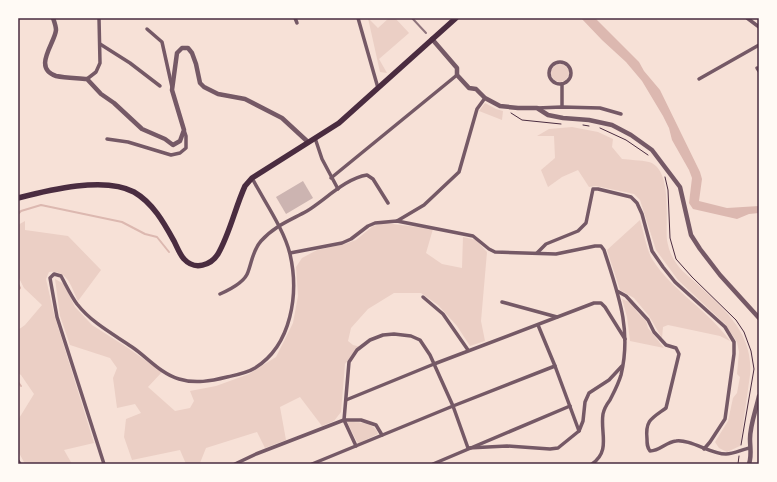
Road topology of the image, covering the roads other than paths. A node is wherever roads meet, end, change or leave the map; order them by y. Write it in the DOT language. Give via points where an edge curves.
graph roads {
  1 [pos="53,18"];
  2 [pos="99,18"];
  3 [pos="295,18"];
  4 [pos="358,18"];
  5 [pos="456,18"];
  6 [pos="747,18"];
  7 [pos="297,23"];
  8 [pos="759,27"];
  9 [pos="147,29"];
  10 [pos="432,39"];
  11 [pos="100,44"];
  12 [pos="759,44"];
  13 [pos="457,75"];
  14 [pos="87,79"];
  15 [pos="699,79"];
  16 [pos="562,84"];
  17 [pos="160,86"];
  18 [pos="378,88"];
  19 [pos="172,90"];
  20 [pos="485,98"];
  21 [pos="562,107"];
  22 [pos="537,108"];
  23 [pos="621,114"];
  24 [pos="184,130"];
  25 [pos="315,138"];
  26 [pos="107,139"];
  27 [pos="308,142"];
  28 [pos="252,178"];
  29 [pos="331,178"];
  30 [pos="338,189"];
  31 [pos="18,198"];
  32 [pos="388,203"];
  33 [pos="398,221"];
  34 [pos="279,225"];
  35 [pos="290,253"];
  36 [pos="537,253"];
  37 [pos="617,291"];
  38 [pos="220,294"];
  39 [pos="423,297"];
  40 [pos="502,302"];
  41 [pos="558,317"];
  42 [pos="759,318"];
  43 [pos="538,325"];
  44 [pos="626,340"];
  45 [pos="468,350"];
  46 [pos="434,364"];
  47 [pos="623,365"];
  48 [pos="555,366"];
  49 [pos="759,396"];
  50 [pos="346,400"];
  51 [pos="453,406"];
  52 [pos="570,406"];
  53 [pos="344,420"];
  54 [pos="579,431"];
  55 [pos="382,435"];
  56 [pos="356,446"];
  57 [pos="468,448"];
  58 [pos="750,448"];
  59 [pos="704,449"];
  60 [pos="18,461"];
  61 [pos="20,464"];
  62 [pos="104,464"];
  63 [pos="235,464"];
  64 [pos="312,464"];
  65 [pos="433,464"];
  66 [pos="592,464"];
  67 [pos="749,464"];
  1 -- 14 [label="street" via="56,30 46,54 46,68 56,76"];
  2 -- 11 [label="street"];
  3 -- 7 [label="street"];
  4 -- 18 [label="street"];
  5 -- 10 [label="main road"];
  6 -- 8 [label="street"];
  9 -- 19 [label="street" via="162,42"];
  10 -- 13 [label="street" via="457,68"];
  10 -- 18 [label="main road"];
  11 -- 14 [label="street" via="100,63 96,72"];
  11 -- 17 [label="street"];
  12 -- 15 [label="street"];
  13 -- 20 [label="street" via="469,88 476,89"];
  13 -- 29 [label="street"];
  14 -- 24 [label="street" via="142,129 173,145 180,141"];
  16 -- 16 [label="street" via="571,74 569,66 559,62 552,64 548,74 552,81"];
  16 -- 21 [label="street"];
  18 -- 25 [label="main road" via="339,122"];
  19 -- 24 [label="street"];
  19 -- 27 [label="street" via="177,53 182,48 188,48 194,59 200,83 204,87 218,94 245,99 282,118"];
  20 -- 22 [label="street" via="500,106"];
  20 -- 33 [label="street" via="477,109 459,172 424,205"];
  21 -- 22 [label="street"];
  21 -- 23 [label="street" via="600,108"];
  22 -- 42 [label="street" via="548,115 612,125 652,150 680,187 691,234 700,249"];
  24 -- 26 [label="street" via="186,148 171,155 128,142"];
  25 -- 27 [label="main road"];
  25 -- 29 [label="street"];
  27 -- 28 [label="main road"];
  28 -- 31 [label="main road" via="244,186 222,246 209,263 200,266 184,259 157,213 146,200 133,191 115,186 92,185 51,189"];
  28 -- 34 [label="street"];
  29 -- 30 [label="street"];
  30 -- 32 [label="street" via="367,175 373,179"];
  30 -- 34 [label="street" via="306,211"];
  33 -- 35 [label="street" via="375,222 342,243"];
  33 -- 36 [label="street" via="474,236 495,252"];
  34 -- 35 [label="street"];
  34 -- 38 [label="street" via="261,240 255,249 248,274 234,288"];
  35 -- 62 [label="street" via="294,297 284,335 277,347 255,368 242,374 192,382 166,373 86,314 77,304 61,276 54,274 50,278 57,318"];
  36 -- 37 [label="street" via="556,254 601,246"];
  36 -- 59 [label="street" via="546,244 578,231 586,222 593,189 631,198 637,204 652,251 663,268 725,327 734,342 725,419"];
  37 -- 44 [label="street"];
  37 -- 59 [label="street" via="626,296 648,320 654,332 666,345 676,348 679,354 666,408 648,422 647,447 650,451 655,451 667,443 683,441"];
  39 -- 45 [label="street" via="443,314"];
  40 -- 41 [label="street"];
  41 -- 43 [label="street"];
  41 -- 44 [label="street" via="594,302 601,303"];
  43 -- 45 [label="street"];
  43 -- 48 [label="street"];
  44 -- 47 [label="street"];
  45 -- 46 [label="street"];
  46 -- 50 [label="street"];
  46 -- 50 [label="street" via="420,340 411,336 388,334 370,340 357,350 349,362"];
  46 -- 51 [label="street"];
  47 -- 54 [label="street" via="608,380 589,393"];
  47 -- 66 [label="street" via="618,384 603,413 604,451"];
  48 -- 51 [label="street"];
  48 -- 52 [label="street"];
  49 -- 58 [label="street" via="751,429"];
  50 -- 53 [label="street"];
  51 -- 55 [label="street"];
  51 -- 57 [label="street"];
  52 -- 54 [label="street"];
  52 -- 57 [label="street"];
  53 -- 55 [label="street" via="361,420 376,425"];
  53 -- 56 [label="street"];
  53 -- 63 [label="street"];
  54 -- 57 [label="street" via="558,448"];
  55 -- 56 [label="street"];
  56 -- 64 [label="street"];
  57 -- 65 [label="street"];
  58 -- 59 [label="street" via="727,454"];
  58 -- 67 [label="street" via="752,457"];
  60 -- 61 [label="street"];
}
